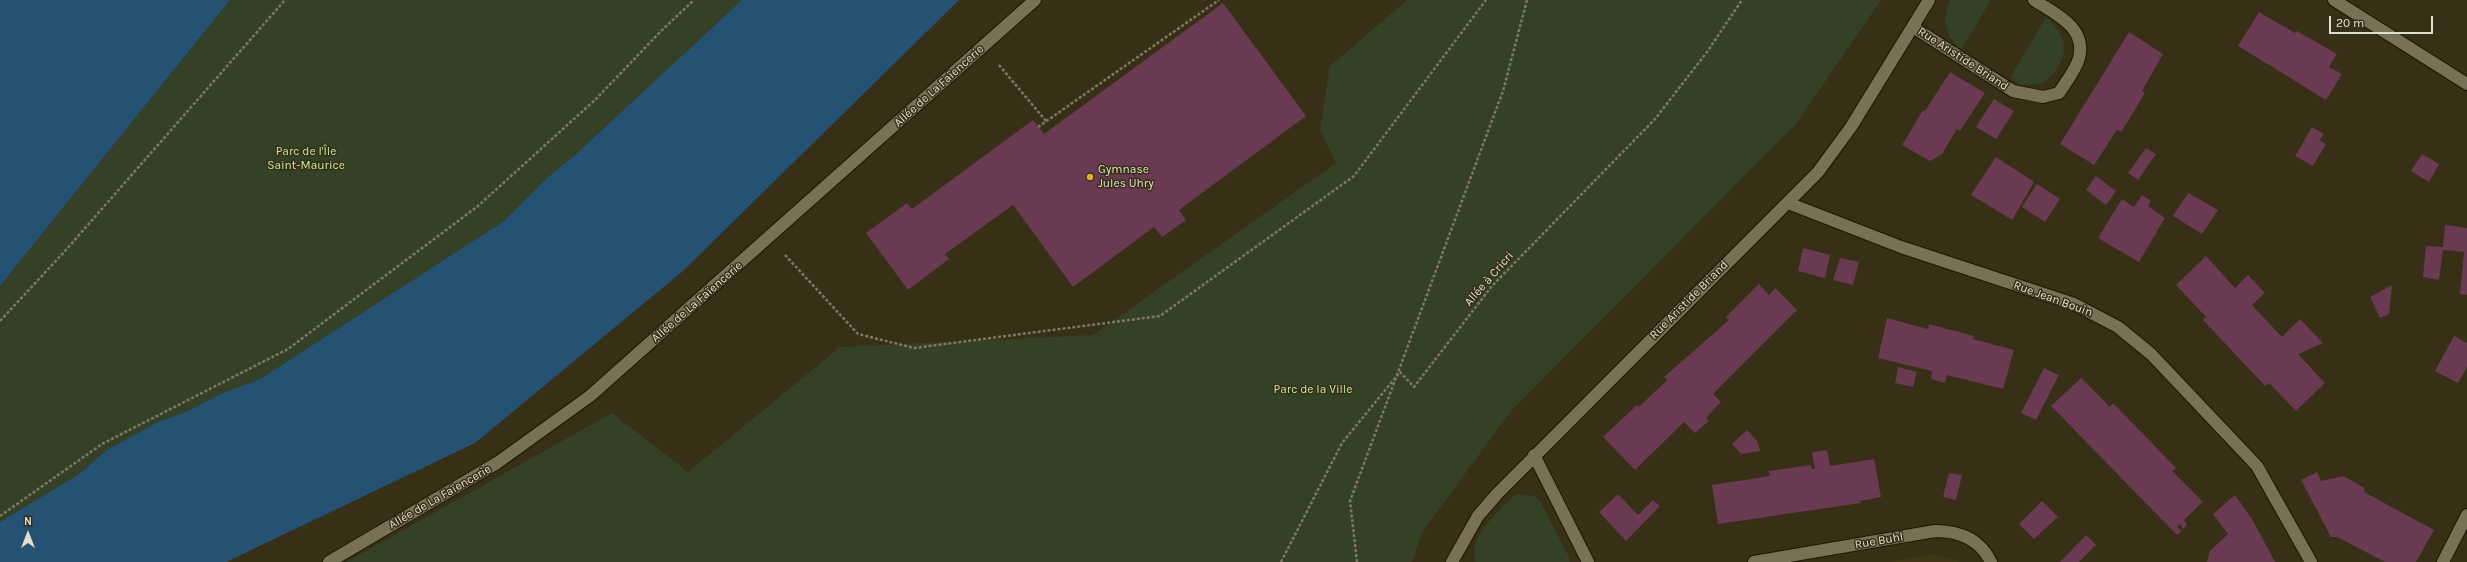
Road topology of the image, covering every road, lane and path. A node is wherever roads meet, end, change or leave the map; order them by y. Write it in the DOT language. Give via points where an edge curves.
graph roads {
  1 [pos="285,0"];
  2 [pos="694,0"];
  3 [pos="1035,0"];
  4 [pos="1219,0"];
  5 [pos="1486,0"];
  6 [pos="1527,0"];
  7 [pos="1742,0"];
  8 [pos="1929,0"];
  9 [pos="2034,0"];
  10 [pos="2334,0"];
  11 [pos="1913,27"];
  12 [pos="983,47"];
  13 [pos="2467,84"];
  14 [pos="1046,121"];
  15 [pos="1038,127"];
  16 [pos="1788,203"];
  17 [pos="770,238"];
  18 [pos="0,321"];
  19 [pos="1400,372"];
  20 [pos="1534,455"];
  21 [pos="2467,515"];
  22 [pos="0,516"];
  23 [pos="329,562"];
  24 [pos="1281,562"];
  25 [pos="1357,562"];
  26 [pos="1452,562"];
  27 [pos="1588,562"];
  28 [pos="1754,562"];
  29 [pos="1991,562"];
  30 [pos="2311,562"];
  31 [pos="2443,562"];
  1 -- 18 [label="path" via="65,251"];
  2 -- 22 [label="path" via="596,99 478,206 288,349 102,444"];
  3 -- 12 [label="street, Allée de La Faïencerie"];
  4 -- 14 [label="path"];
  5 -- 17 [label="path" via="1354,176 1160,316 914,348 858,334"];
  6 -- 19 [label="path" via="1503,91"];
  7 -- 19 [label="path, Allée à Cricri" via="1707,52 1655,119 1492,286 1414,387"];
  8 -- 11 [label="street, Rue Aristide Briand"];
  9 -- 11 [label="street, Rue Aristide Briand" via="2072,25 2080,47 2079,59 2059,93 2043,97 2013,91"];
  10 -- 13 [label="street"];
  11 -- 16 [label="street, Rue Aristide Briand" via="1834,152"];
  12 -- 14 [label="path"];
  12 -- 17 [label="street, Allée de La Faïencerie"];
  14 -- 15 [label="path"];
  16 -- 20 [label="street, Rue Aristide Briand"];
  16 -- 30 [label="street, Rue Jean Bouin" via="1901,247 2074,304 2118,327 2151,354 2257,466"];
  17 -- 23 [label="street, Allée de La Faïencerie" via="590,396 542,432 497,463"];
  19 -- 24 [label="path" via="1342,443"];
  19 -- 25 [label="path" via="1350,501"];
  20 -- 26 [label="street, Rue Aristide Briand" via="1478,516"];
  20 -- 27 [label="street"];
  21 -- 31 [label="street"];
  28 -- 29 [label="street, Rue Buhl" via="1947,531 1960,533 1973,540 1983,549"];
}
